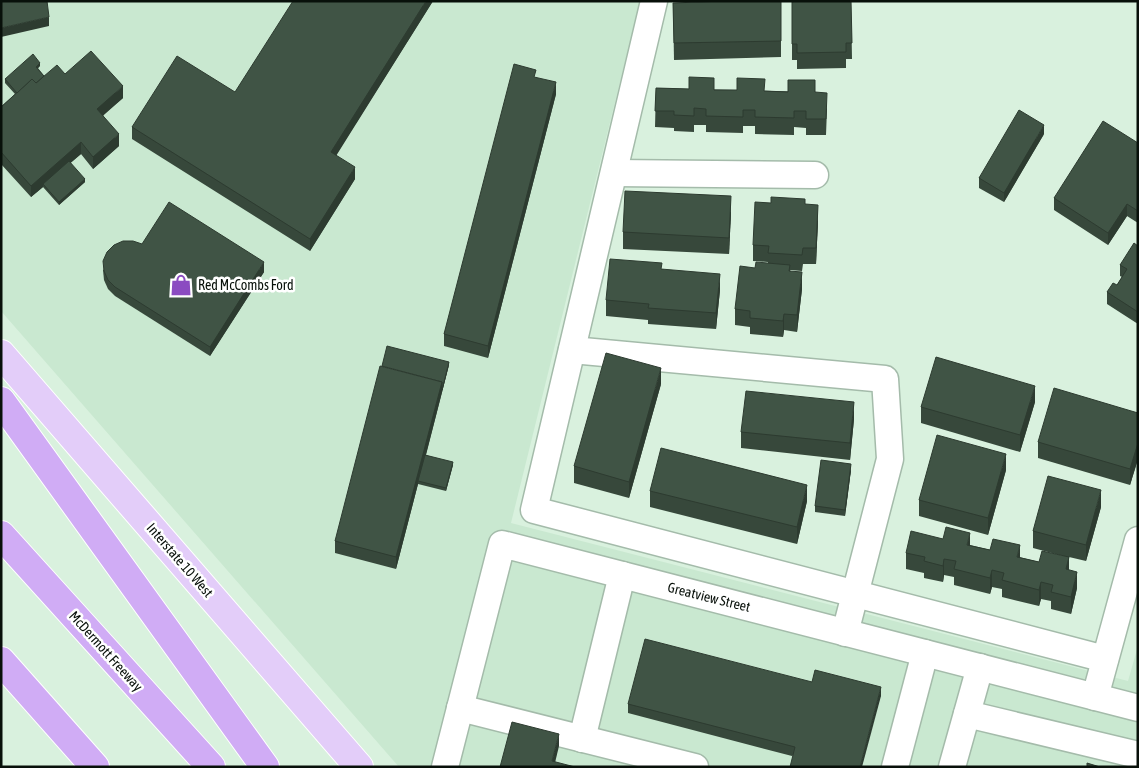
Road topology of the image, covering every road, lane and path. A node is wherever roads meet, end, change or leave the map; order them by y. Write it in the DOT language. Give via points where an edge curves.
graph roads {
  1 [pos="654,1"];
  2 [pos="614,173"];
  3 [pos="816,175"];
  4 [pos="572,350"];
  5 [pos="1,354"];
  6 [pos="1,401"];
  7 [pos="1,535"];
  8 [pos="1138,540"];
  9 [pos="622,575"];
  10 [pos="855,594"];
  11 [pos="845,633"];
  12 [pos="925,653"];
  13 [pos="1105,659"];
  14 [pos="1,661"];
  15 [pos="980,668"];
  16 [pos="1095,697"];
  17 [pos="460,708"];
  18 [pos="1138,708"];
  19 [pos="967,714"];
  20 [pos="582,738"];
  21 [pos="1138,755"];
  22 [pos="95,767"];
  23 [pos="211,767"];
  24 [pos="265,767"];
  25 [pos="358,767"];
  26 [pos="445,767"];
  27 [pos="695,767"];
  28 [pos="895,767"];
  29 [pos="952,767"];
  1 -- 2 [label="street"];
  2 -- 3 [label="street"];
  2 -- 4 [label="street"];
  4 -- 10 [label="street" via="534,510"];
  4 -- 10 [label="street" via="885,378 890,459"];
  5 -- 25 [label="main road, Interstate 10 West"];
  6 -- 24 [label="highway"];
  7 -- 23 [label="highway, McDermott Freeway"];
  8 -- 13 [label="street"];
  9 -- 11 [label="street, Greatview Street"];
  9 -- 17 [label="street, Greatview Street" via="502,544"];
  9 -- 20 [label="street"];
  10 -- 11 [label="street"];
  10 -- 13 [label="street"];
  11 -- 12 [label="street, Greatview Street"];
  12 -- 15 [label="street, Greatview Street"];
  12 -- 28 [label="street"];
  13 -- 16 [label="street"];
  14 -- 22 [label="highway"];
  15 -- 16 [label="street, Greatview Street"];
  15 -- 19 [label="street"];
  16 -- 18 [label="street, Greatview Street"];
  17 -- 20 [label="street"];
  17 -- 26 [label="street, Greatview Street"];
  19 -- 21 [label="street"];
  19 -- 29 [label="street"];
  20 -- 27 [label="street"];
}
